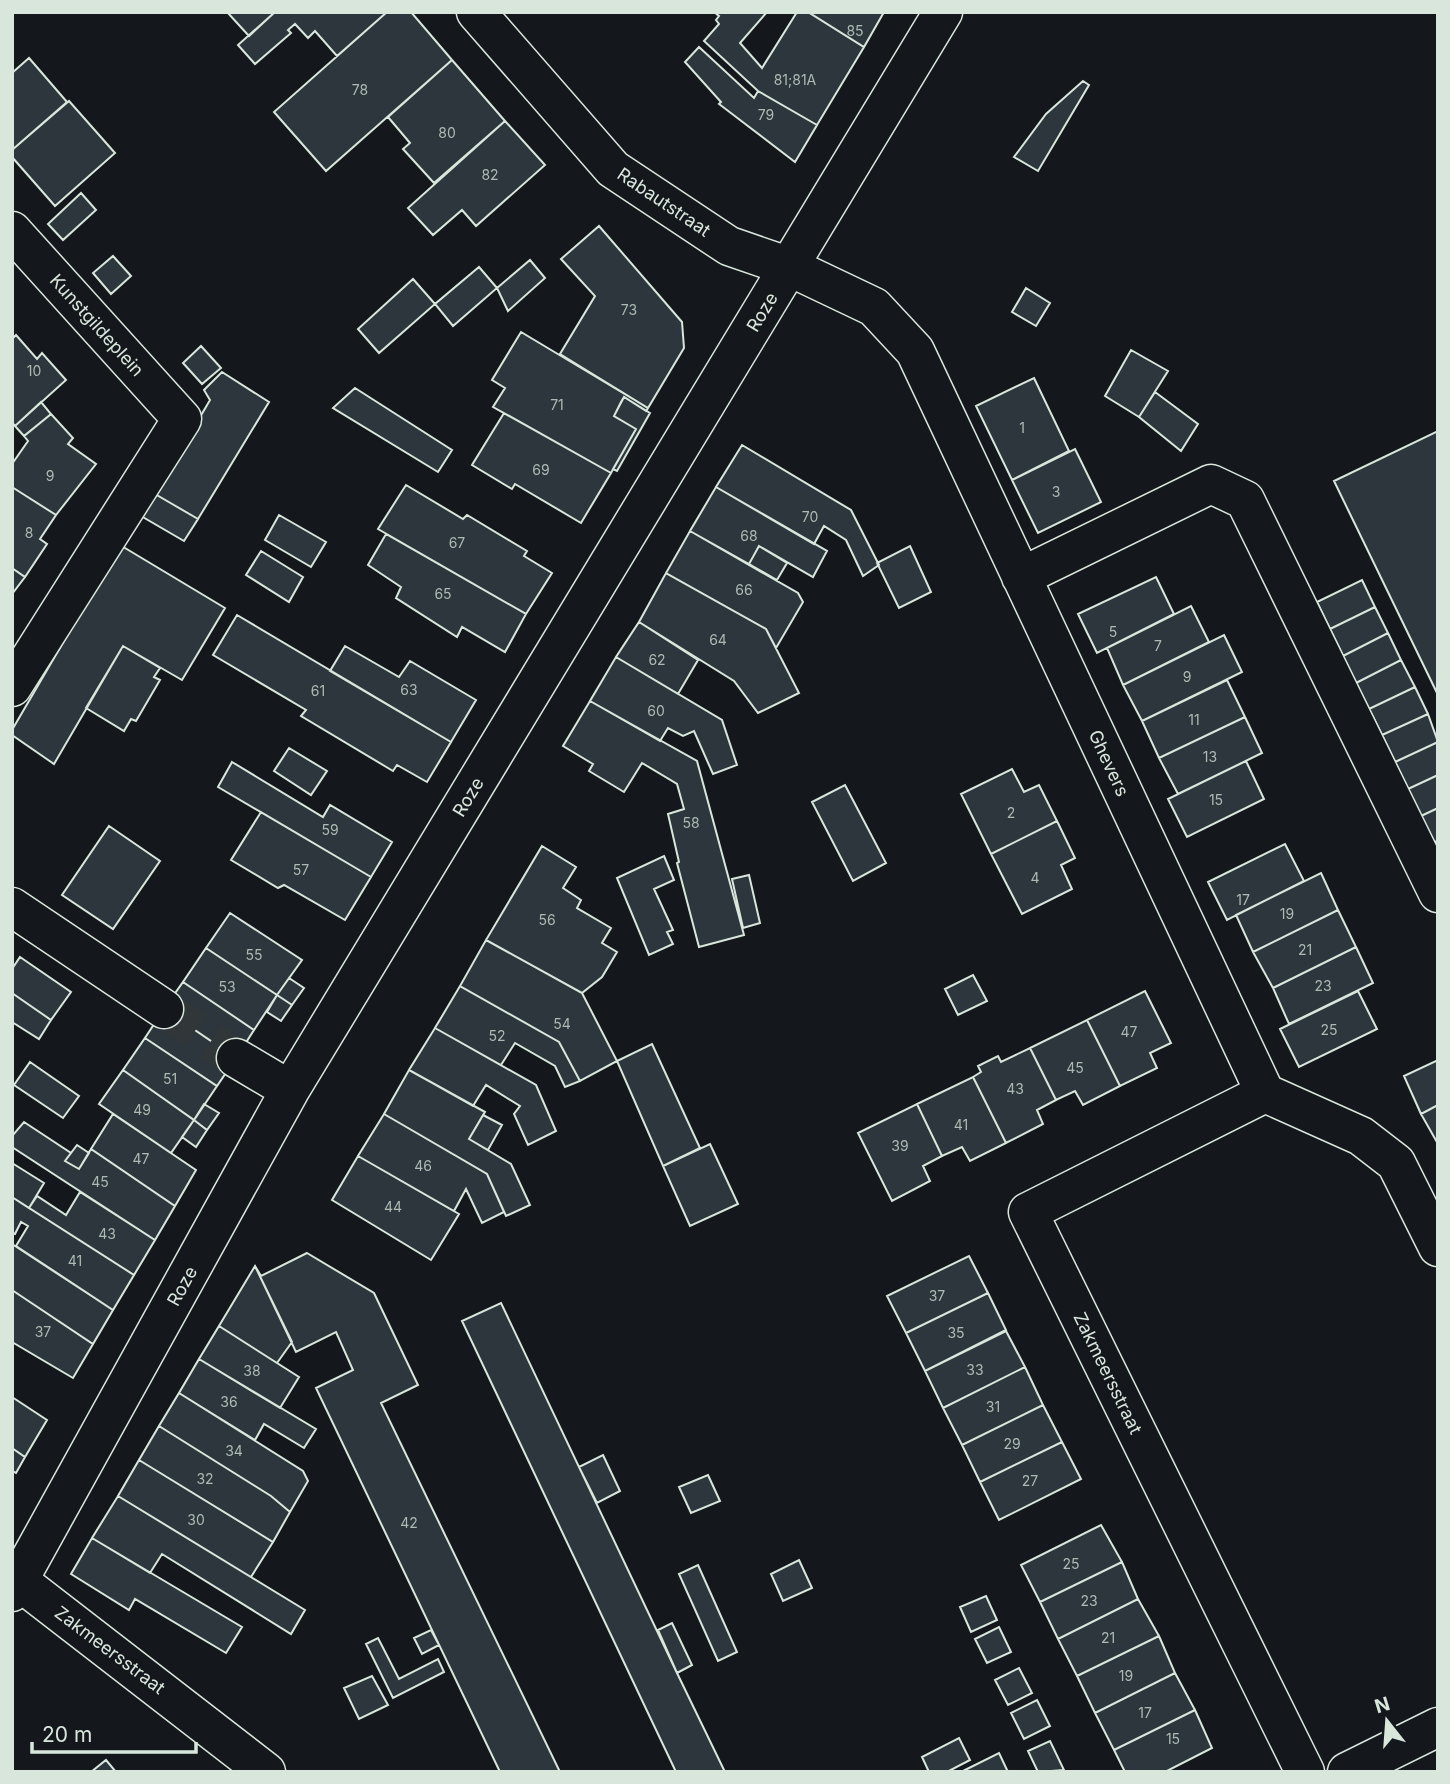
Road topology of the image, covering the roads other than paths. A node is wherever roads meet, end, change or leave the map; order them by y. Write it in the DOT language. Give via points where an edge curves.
graph roads {
  1 [pos="476,12"];
  2 [pos="943,12"];
  3 [pos="12,231"];
  4 [pos="790,267"];
  5 [pos="1021,577"];
  6 [pos="12,687"];
  7 [pos="1438,893"];
  8 [pos="12,907"];
  9 [pos="164,1009"];
  10 [pos="236,1058"];
  11 [pos="290,1090"];
  12 [pos="1265,1093"];
  13 [pos="1438,1247"];
  14 [pos="16,1586"];
  15 [pos="1438,1727"];
  16 [pos="266,1772"];
  17 [pos="1305,1772"];
  18 [pos="1347,1772"];
  1 -- 4 [label="street, Rabautstraat" via="613,169 730,246"];
  2 -- 4 [label="street, Roze"];
  3 -- 6 [label="street, Kunstgildeplein" via="182,419"];
  4 -- 5 [label="street, Ghevers" via="874,307 915,351"];
  4 -- 11 [label="street, Roze"];
  5 -- 7 [label="street" via="1211,484 1245,500"];
  5 -- 12 [label="street, Ghevers"];
  8 -- 9 [label="street"];
  10 -- 11 [label="street"];
  11 -- 14 [label="street, Roze"];
  12 -- 13 [label="street" via="1361,1136 1396,1163"];
  12 -- 17 [label="street, Zakmeersstraat" via="1028,1212"];
  14 -- 16 [label="street, Zakmeersstraat"];
  15 -- 18 [label="street"];
}
